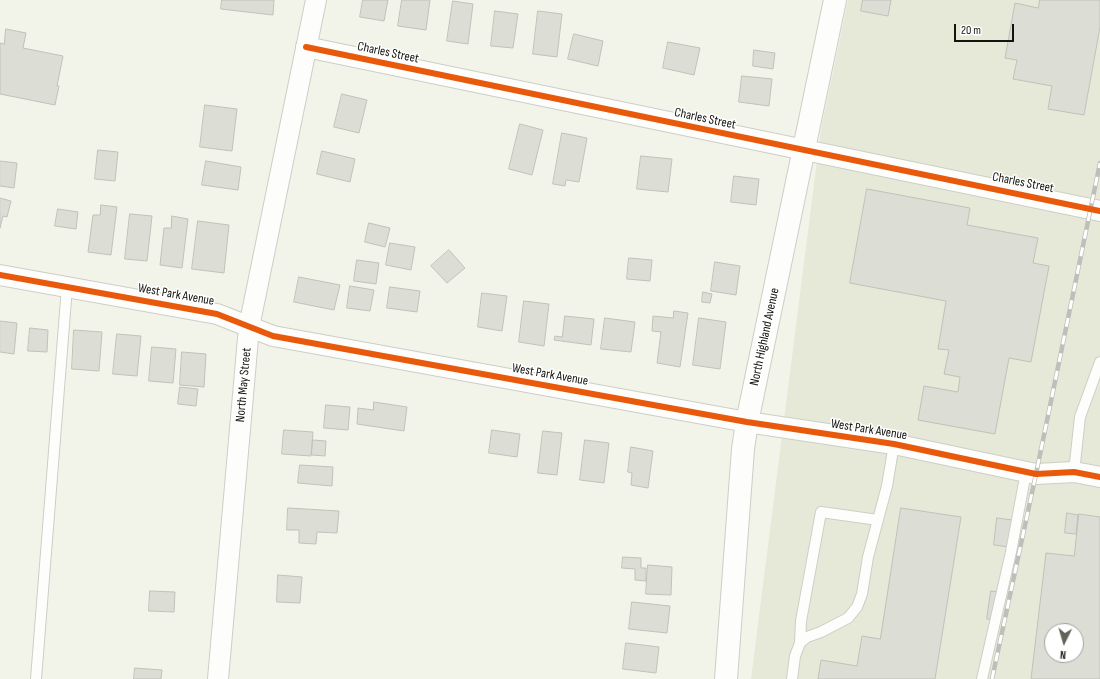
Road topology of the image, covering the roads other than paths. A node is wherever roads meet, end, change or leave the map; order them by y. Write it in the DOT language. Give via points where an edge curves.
graph roads {
  1 [pos="316,0"];
  2 [pos="835,0"];
  3 [pos="306,47"];
  4 [pos="804,150"];
  5 [pos="1100,211"];
  6 [pos="0,275"];
  7 [pos="67,287"];
  8 [pos="249,327"];
  9 [pos="1100,362"];
  10 [pos="747,422"];
  11 [pos="894,444"];
  12 [pos="1026,472"];
  13 [pos="1074,472"];
  14 [pos="1100,477"];
  15 [pos="878,520"];
  16 [pos="800,643"];
  17 [pos="36,679"];
  18 [pos="218,679"];
  19 [pos="726,679"];
  20 [pos="792,679"];
  21 [pos="982,679"];
  1 -- 3 [label="street, North May Street"];
  2 -- 4 [label="street, North Highland Avenue"];
  3 -- 4 [label="street, Charles Street"];
  3 -- 8 [label="street, North May Street"];
  4 -- 5 [label="street, Charles Street"];
  4 -- 10 [label="street, North Highland Avenue"];
  6 -- 7 [label="street, West Park Avenue"];
  7 -- 8 [label="street, West Park Avenue" via="217,314"];
  7 -- 17 [label="lane"];
  8 -- 10 [label="street, West Park Avenue" via="273,336"];
  8 -- 18 [label="street, North May Street"];
  9 -- 13 [label="lane" via="1080,417"];
  10 -- 11 [label="street, West Park Avenue"];
  10 -- 19 [label="street, North Highland Avenue" via="742,456"];
  11 -- 12 [label="street, West Park Avenue"];
  11 -- 15 [label="lane"];
  12 -- 13 [label="street, West Park Avenue"];
  12 -- 21 [label="lane"];
  13 -- 14 [label="street, West Park Avenue"];
  15 -- 16 [label="lane" via="857,607 848,618 807,637"];
  15 -- 16 [label="lane" via="821,512 801,621"];
  16 -- 20 [label="lane" via="795,656"];
}
